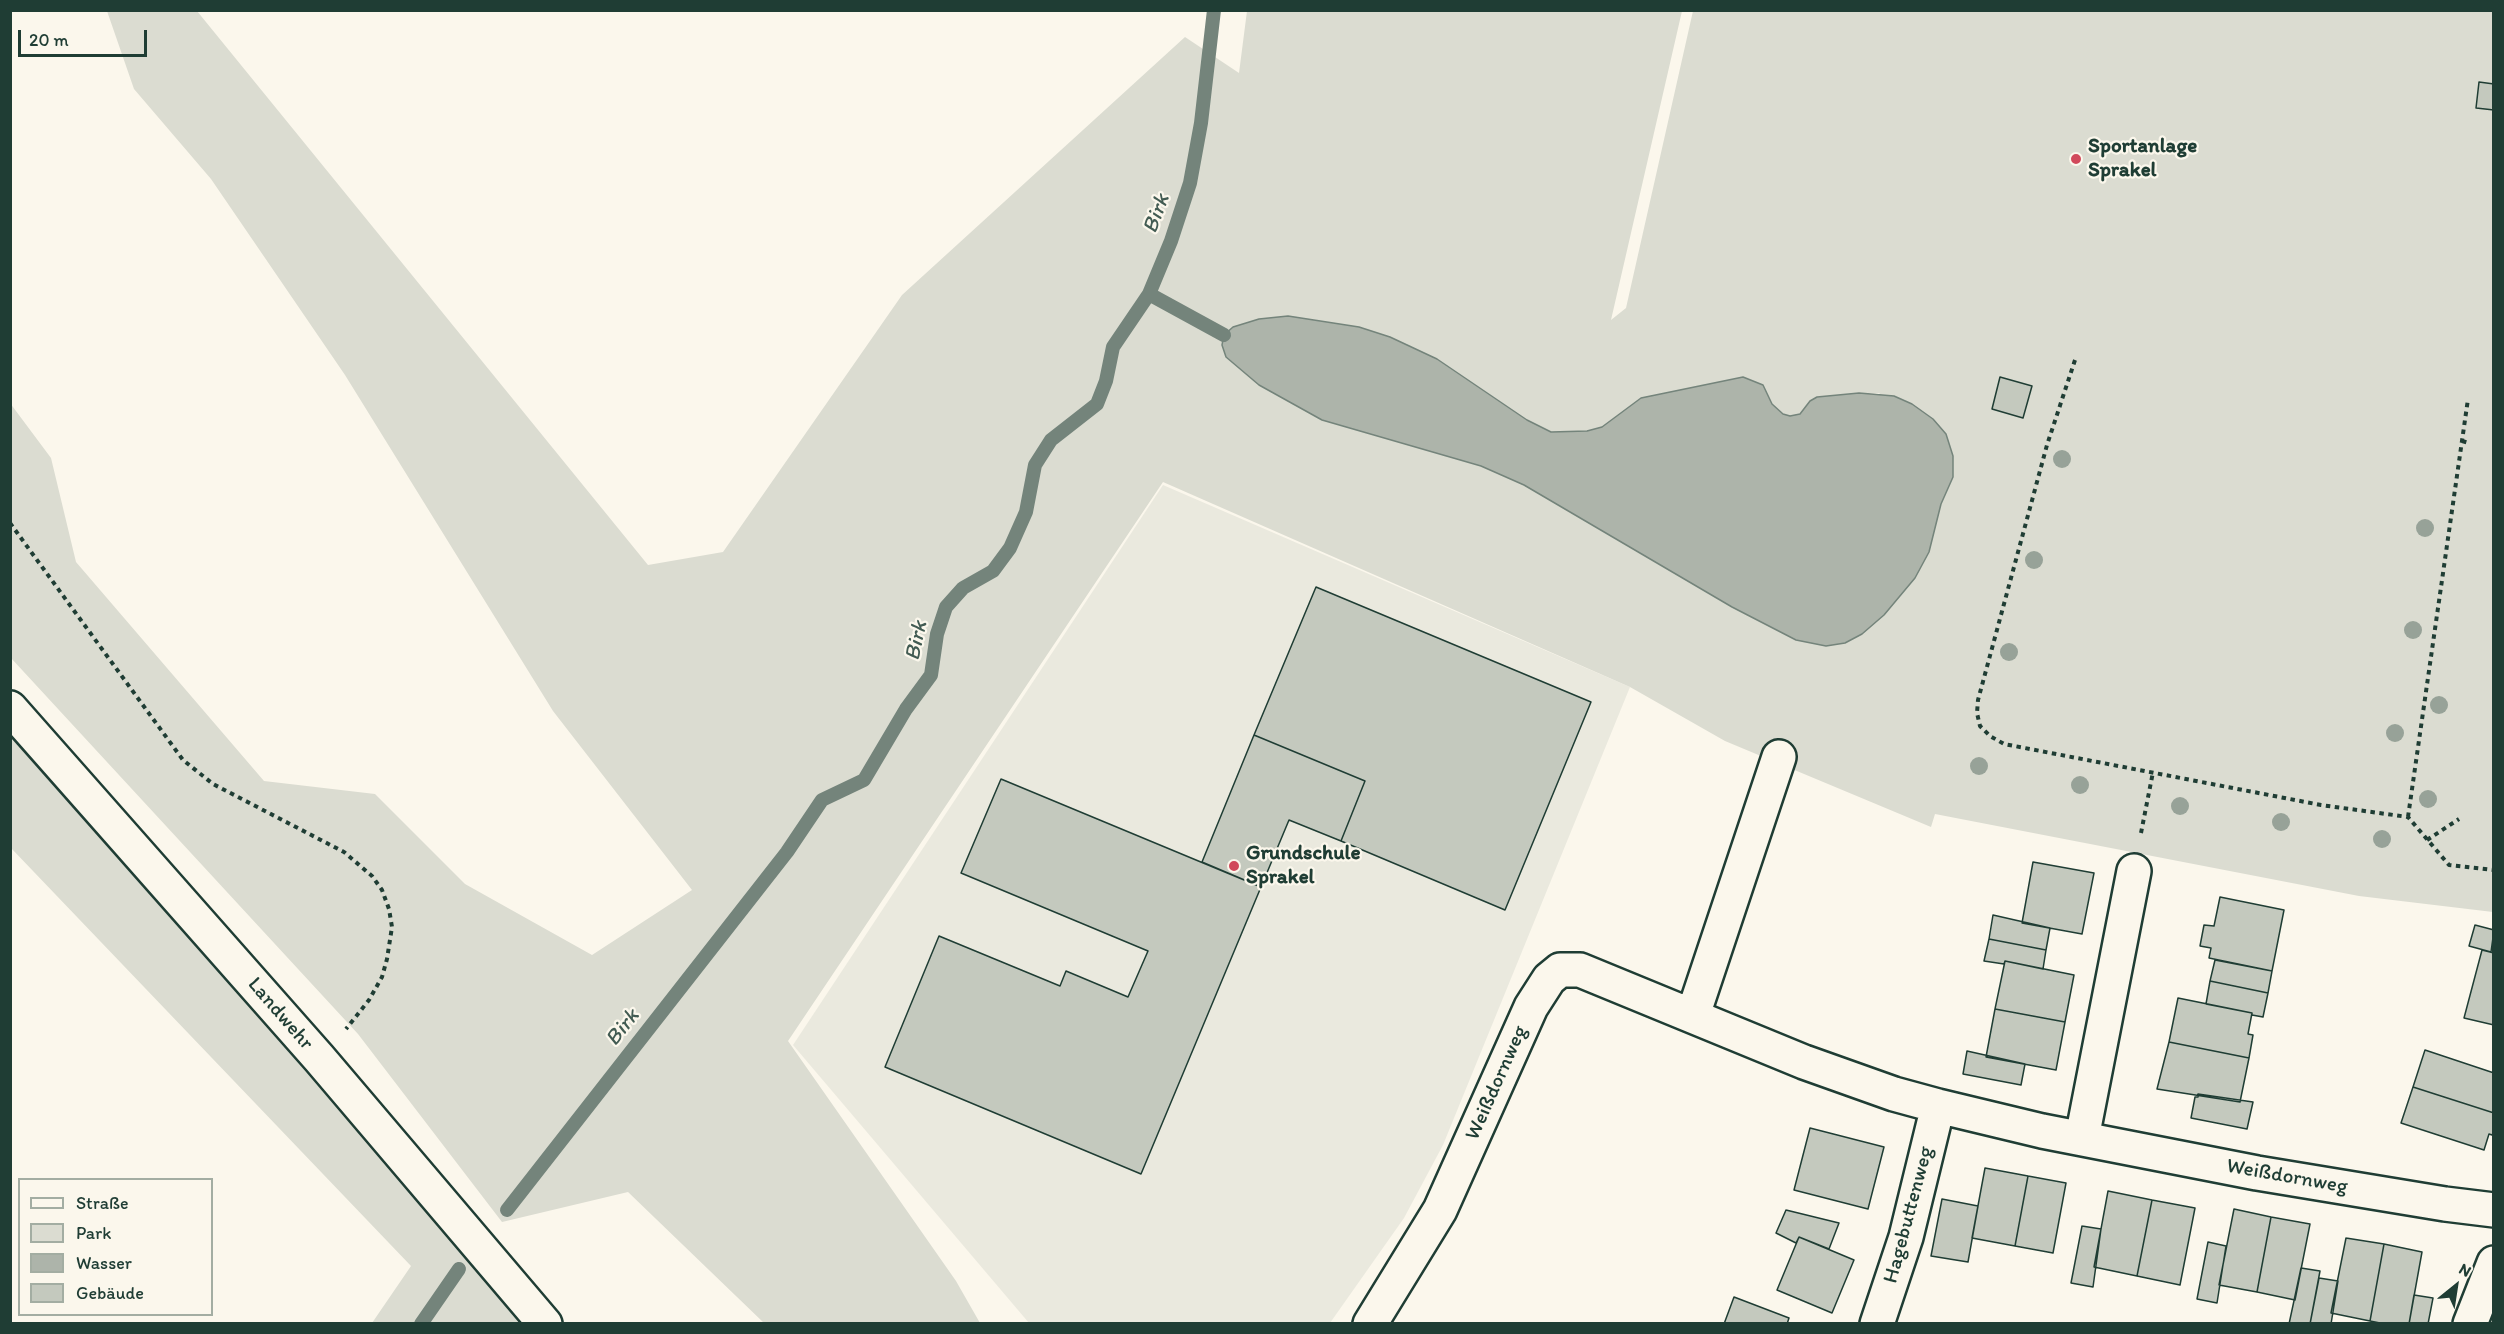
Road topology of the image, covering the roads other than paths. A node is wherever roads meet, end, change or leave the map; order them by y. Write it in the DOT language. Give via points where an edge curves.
graph roads {
  1 [pos="10,708"];
  2 [pos="1779,757"];
  3 [pos="2134,871"];
  4 [pos="1693,1015"];
  5 [pos="1938,1106"];
  6 [pos="2082,1138"];
  7 [pos="2493,1210"];
  8 [pos="2493,1263"];
  9 [pos="545,1323"];
  10 [pos="1370,1323"];
  11 [pos="1877,1323"];
  12 [pos="2470,1323"];
  1 -- 9 [label="street, Landwehr" via="319,1058"];
  2 -- 4 [label="street"];
  3 -- 6 [label="street"];
  4 -- 5 [label="street, Weißdornweg" via="1815,1066"];
  4 -- 10 [label="street, Weißdornweg" via="1580,970 1560,970 1549,979 1530,1007 1440,1210"];
  5 -- 6 [label="street, Weißdornweg"];
  5 -- 11 [label="street, Hagebuttenweg" via="1906,1237"];
  6 -- 7 [label="street, Weißdornweg" via="2257,1173"];
  8 -- 12 [label="street"];
}
